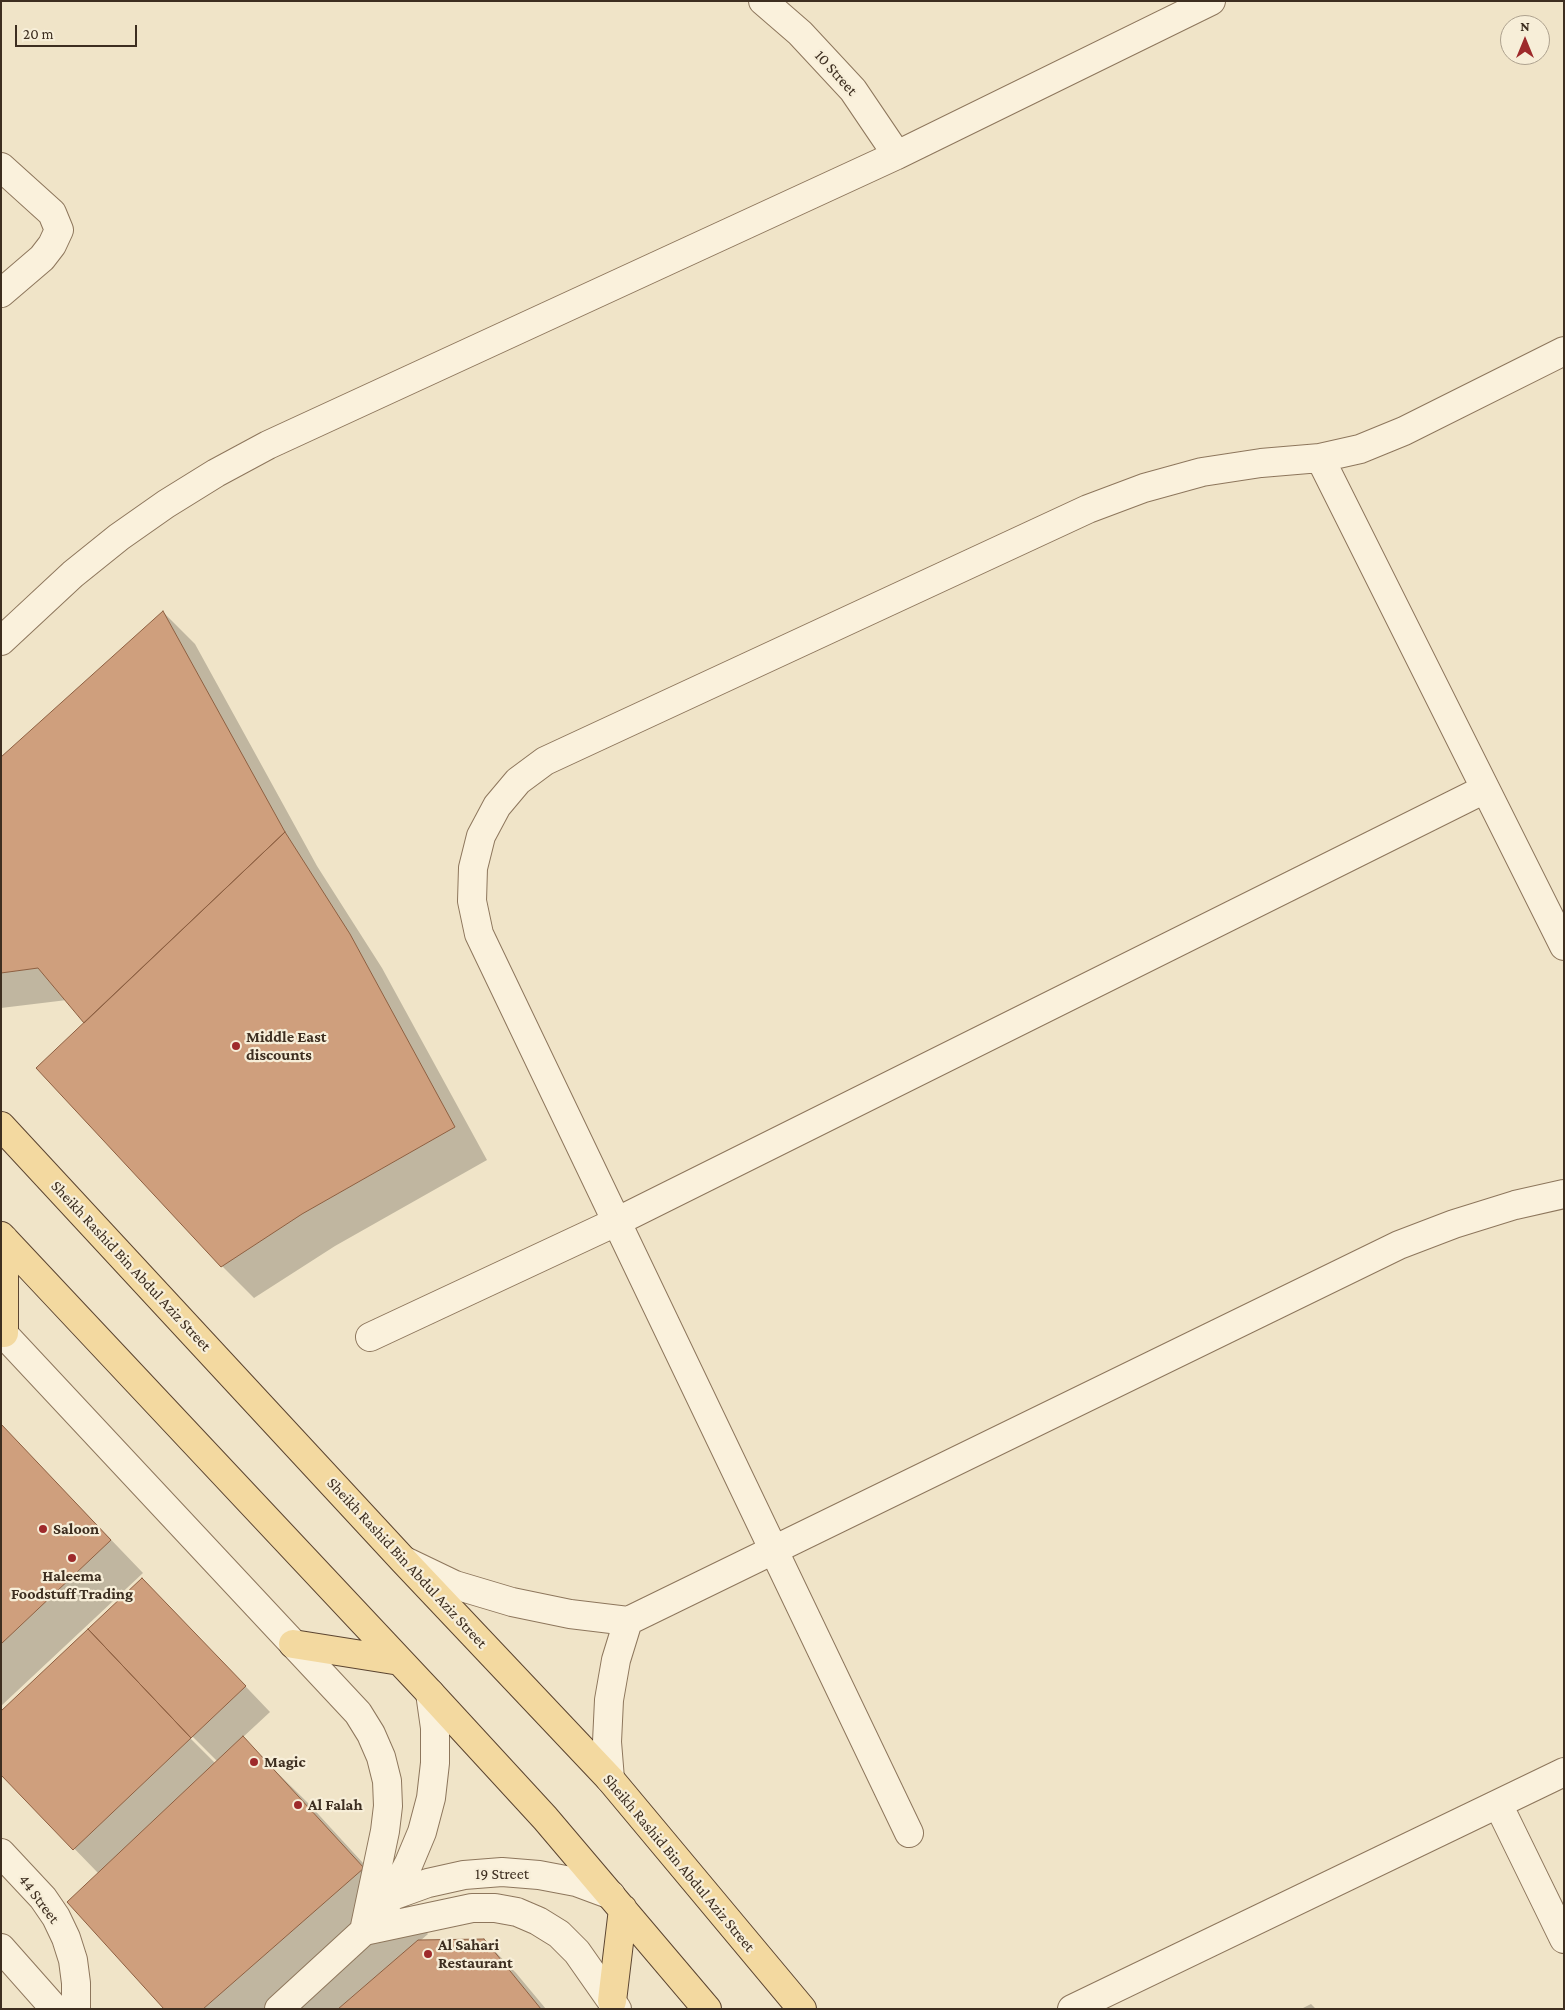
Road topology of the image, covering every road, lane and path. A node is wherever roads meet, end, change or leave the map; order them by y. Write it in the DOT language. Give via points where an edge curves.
graph roads {
  1 [pos="763,1"];
  2 [pos="1211,1"];
  3 [pos="897,155"];
  4 [pos="1,166"];
  5 [pos="1,292"];
  6 [pos="1564,350"];
  7 [pos="1320,458"];
  8 [pos="1,640"];
  9 [pos="1485,789"];
  10 [pos="1564,946"];
  11 [pos="1,1126"];
  12 [pos="1564,1194"];
  13 [pos="616,1222"];
  14 [pos="3,1237"];
  15 [pos="3,1332"];
  16 [pos="370,1337"];
  17 [pos="774,1550"];
  18 [pos="404,1561"];
  19 [pos="628,1621"];
  20 [pos="293,1644"];
  21 [pos="400,1661"];
  22 [pos="430,1693"];
  23 [pos="1564,1772"];
  24 [pos="610,1779"];
  25 [pos="1498,1804"];
  26 [pos="910,1832"];
  27 [pos="1,1853"];
  28 [pos="392,1896"];
  29 [pos="617,1902"];
  30 [pos="364,1931"];
  31 [pos="1564,1939"];
  32 [pos="1,1948"];
  33 [pos="614,2005"];
  34 [pos="55,2009"];
  35 [pos="76,2009"];
  36 [pos="279,2009"];
  37 [pos="706,2009"];
  38 [pos="802,2009"];
  39 [pos="1072,2009"];
  1 -- 3 [label="street, 10 Street" via="854,90"];
  2 -- 3 [label="street"];
  3 -- 8 [label="street" via="242,459 166,504 119,537"];
  4 -- 5 [label="street" via="52,213 59,230 42,258"];
  6 -- 7 [label="street" via="1404,431 1360,449"];
  7 -- 9 [label="street"];
  7 -- 13 [label="street" via="1202,472 1144,488 1088,509 545,761 518,781 497,806 481,836 473,868 472,901 479,934"];
  9 -- 10 [label="street"];
  9 -- 13 [label="street"];
  11 -- 18 [label="main road, Sheikh Rashid Bin Abdul Aziz Street"];
  12 -- 17 [label="street" via="1454,1224 1399,1245"];
  13 -- 16 [label="street"];
  13 -- 17 [label="street"];
  14 -- 15 [label="main road"];
  14 -- 21 [label="main road"];
  15 -- 20 [label="street"];
  17 -- 19 [label="street"];
  17 -- 26 [label="street"];
  18 -- 19 [label="street" via="455,1585 512,1602"];
  18 -- 24 [label="main road, Sheikh Rashid Bin Abdul Aziz Street"];
  19 -- 24 [label="street" via="616,1660 609,1700 607,1742"];
  20 -- 21 [label="main road"];
  20 -- 30 [label="street" via="358,1713 381,1757 388,1806"];
  21 -- 22 [label="main road"];
  22 -- 28 [label="street" via="435,1763 431,1798 422,1832"];
  22 -- 29 [label="main road"];
  23 -- 25 [label="street"];
  24 -- 38 [label="main road, Sheikh Rashid Bin Abdul Aziz Street"];
  25 -- 31 [label="street"];
  25 -- 39 [label="street"];
  27 -- 35 [label="street, 44 Street" via="43,1898 56,1917 73,1960"];
  28 -- 29 [label="street, 19 Street" via="464,1874 502,1872 539,1874 576,1882"];
  28 -- 30 [label="street"];
  29 -- 33 [label="main road"];
  29 -- 37 [label="main road"];
  30 -- 33 [label="street" via="472,1908 517,1912 559,1934 577,1952"];
  30 -- 36 [label="street"];
  32 -- 34 [label="street"];
}
